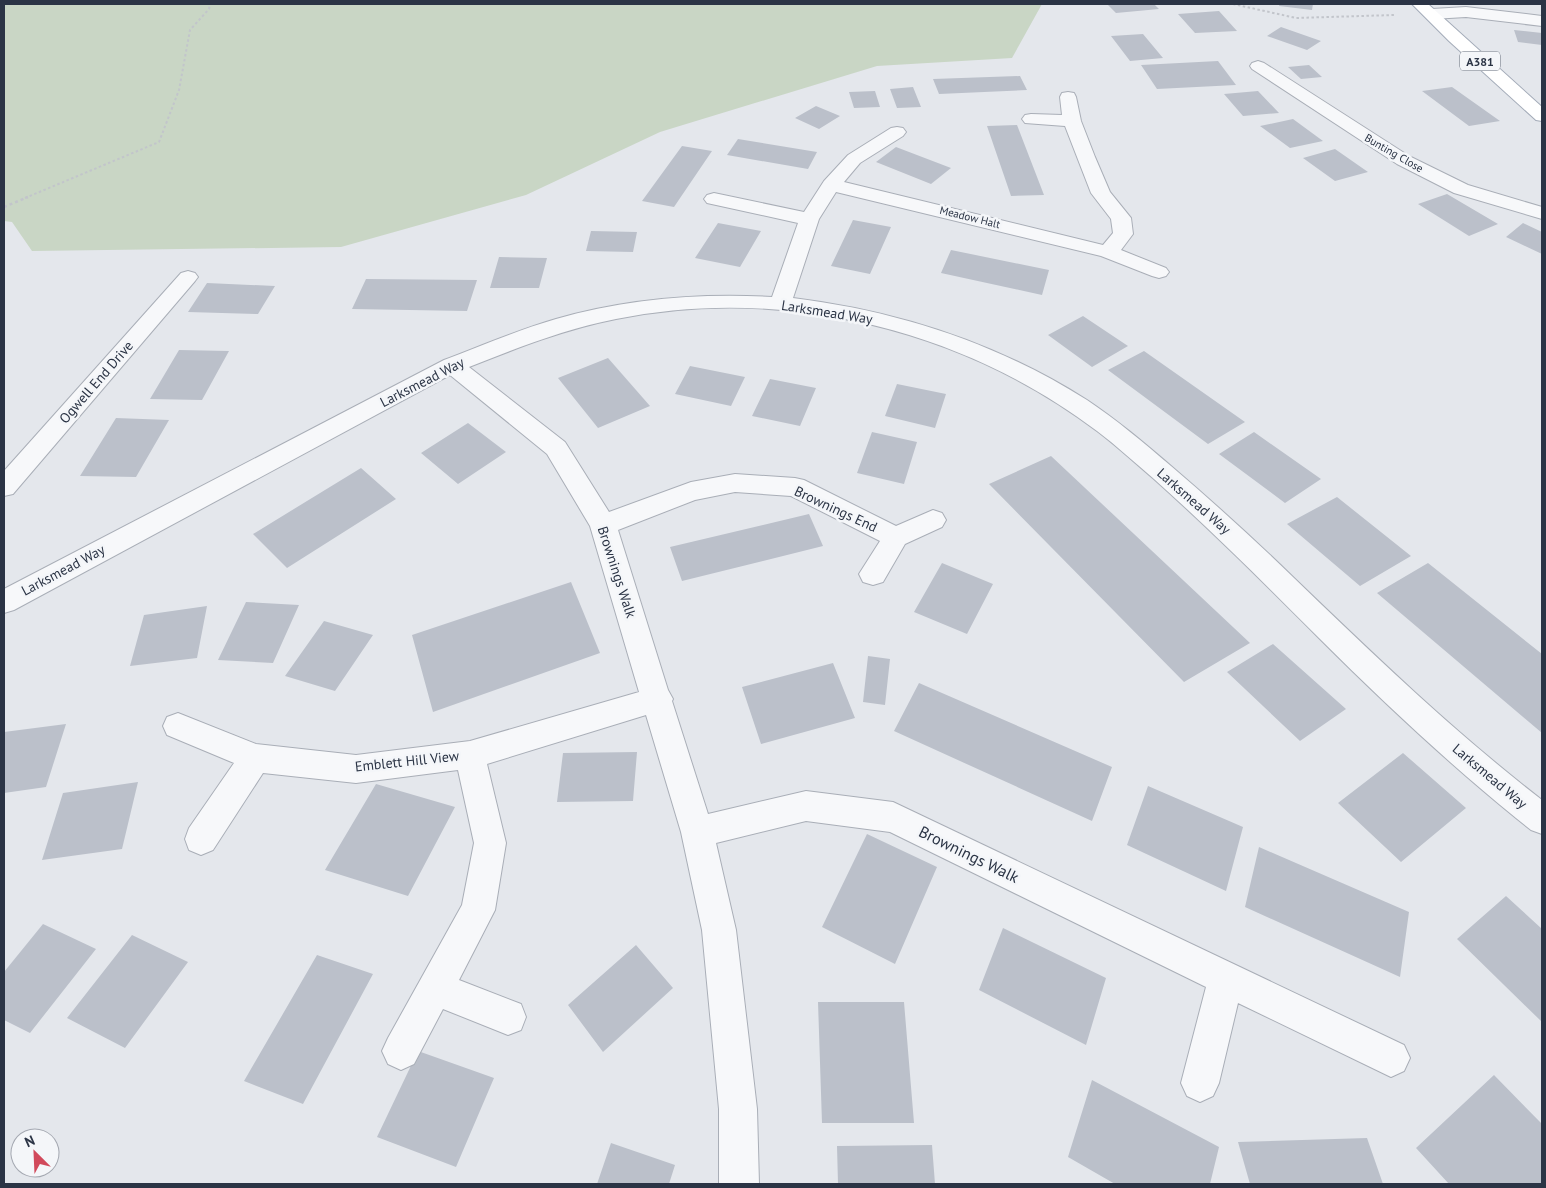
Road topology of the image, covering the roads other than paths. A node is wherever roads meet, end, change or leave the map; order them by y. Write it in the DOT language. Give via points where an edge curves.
graph roads {
  1 [pos="1426,9"];
  2 [pos="1542,21"];
  3 [pos="1258,66"];
  4 [pos="1068,97"];
  5 [pos="1542,116"];
  6 [pos="1032,119"];
  7 [pos="1072,121"];
  8 [pos="897,132"];
  9 [pos="832,185"];
  10 [pos="714,199"];
  11 [pos="1542,213"];
  12 [pos="810,219"];
  13 [pos="1108,252"];
  14 [pos="1159,272"];
  15 [pos="188,277"];
  16 [pos="780,304"];
  17 [pos="452,365"];
  18 [pos="4,488"];
  19 [pos="933,520"];
  20 [pos="604,526"];
  21 [pos="896,537"];
  22 [pos="873,574"];
  23 [pos="4,602"];
  24 [pos="658,699"];
  25 [pos="178,726"];
  26 [pos="470,754"];
  27 [pos="255,758"];
  28 [pos="1542,819"];
  29 [pos="697,832"];
  30 [pos="201,839"];
  31 [pos="1226,978"];
  32 [pos="435,988"];
  33 [pos="508,1017"];
  34 [pos="401,1051"];
  35 [pos="1391,1058"];
  36 [pos="1200,1083"];
  37 [pos="739,1184"];
  1 -- 2 [label="street"];
  1 -- 5 [label="main road, A381"];
  3 -- 11 [label="street, Bunting Close" via="1403,160 1461,189"];
  4 -- 7 [label="street"];
  6 -- 7 [label="street"];
  7 -- 13 [label="street" via="1101,193 1120,218 1123,234"];
  8 -- 9 [label="street" via="854,160"];
  9 -- 12 [label="street"];
  9 -- 13 [label="street, Meadow Halt"];
  10 -- 12 [label="street"];
  12 -- 16 [label="street"];
  13 -- 14 [label="street, Meadow Halt"];
  15 -- 18 [label="street, Ogwell End Drive"];
  16 -- 17 [label="street, Larksmead Way" via="705,302 646,306 578,320"];
  16 -- 28 [label="street, Larksmead Way" via="845,313 909,327 1019,372 1100,420 1222,523 1424,720"];
  17 -- 20 [label="street, Brownings Walk" via="556,448"];
  17 -- 23 [label="street, Larksmead Way"];
  19 -- 21 [label="street"];
  20 -- 21 [label="street, Brownings End" via="691,491 735,483 796,487"];
  20 -- 24 [label="street, Brownings Walk"];
  21 -- 22 [label="street, Brownings End"];
  24 -- 26 [label="street, Emblett Hill View"];
  24 -- 29 [label="street, Brownings Walk"];
  25 -- 27 [label="street, Emblett Hill View"];
  26 -- 27 [label="street, Emblett Hill View" via="356,769"];
  26 -- 32 [label="street, Emblett Hill View" via="490,843 478,910"];
  27 -- 30 [label="street"];
  29 -- 31 [label="street, Brownings Walk" via="806,806 893,817"];
  29 -- 37 [label="street, Brownings Walk" via="719,930 738,1109"];
  31 -- 35 [label="street, Brownings Walk"];
  31 -- 36 [label="street"];
  32 -- 33 [label="street"];
  32 -- 34 [label="street, Emblett Hill View"];
}
